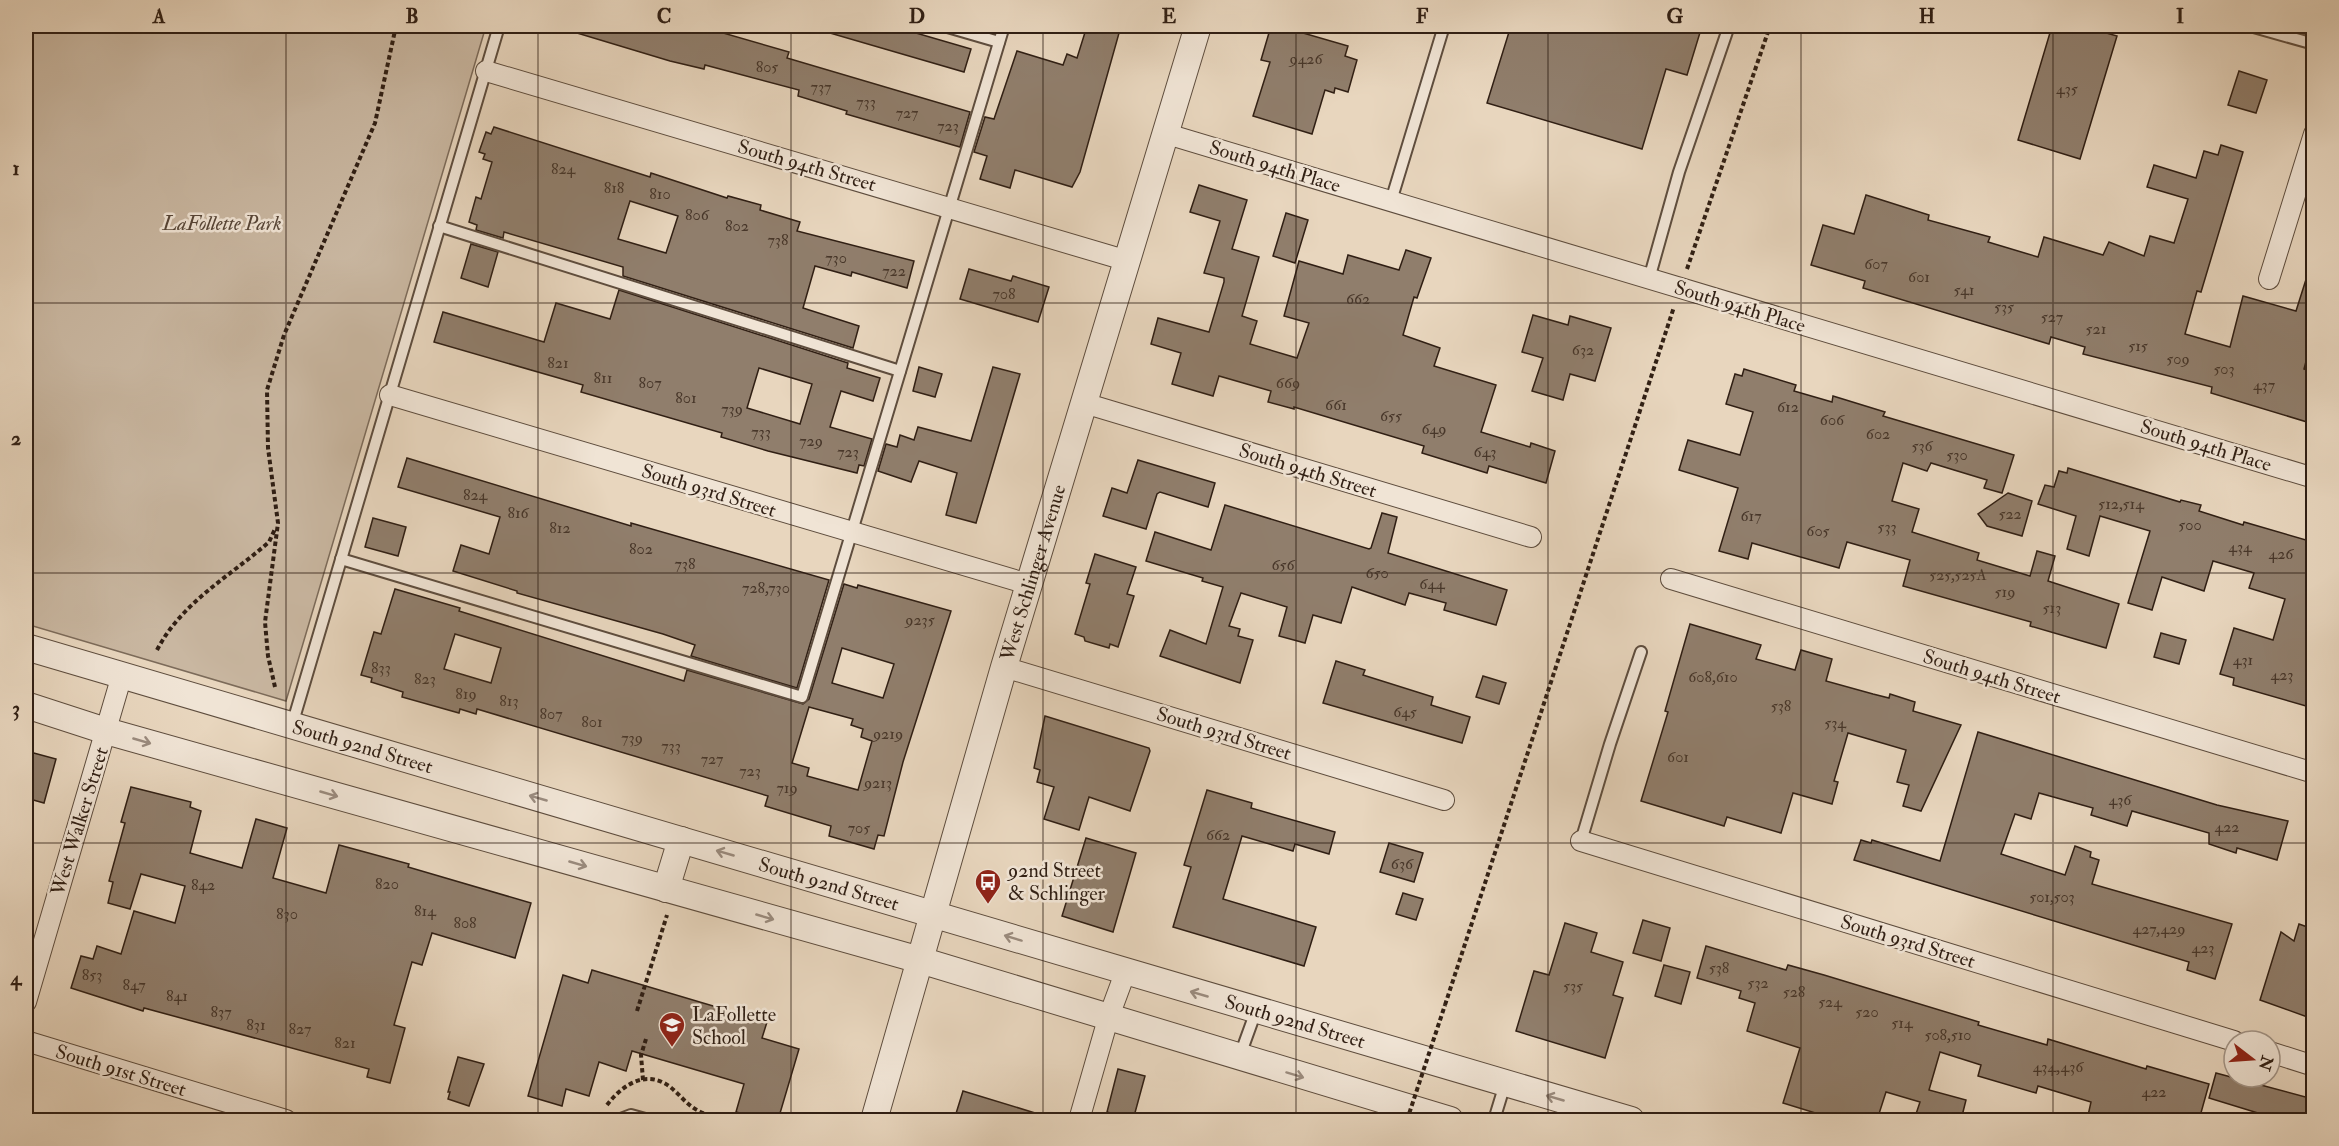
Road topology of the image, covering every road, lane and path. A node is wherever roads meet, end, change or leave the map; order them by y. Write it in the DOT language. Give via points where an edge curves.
graph roads {
  1 [pos="396,26"];
  2 [pos="499,26"];
  3 [pos="944,26"];
  4 [pos="1004,26"];
  5 [pos="1198,26"];
  6 [pos="1444,26"];
  7 [pos="1729,26"];
  8 [pos="1770,26"];
  9 [pos="2250,26"];
  10 [pos="999,42"];
  11 [pos="2313,44"];
  12 [pos="486,71"];
  13 [pos="1167,134"];
  14 [pos="2313,134"];
  15 [pos="1391,201"];
  16 [pos="949,206"];
  17 [pos="439,226"];
  18 [pos="1128,261"];
  19 [pos="1686,272"];
  20 [pos="1650,279"];
  21 [pos="2269,279"];
  22 [pos="1673,311"];
  23 [pos="900,371"];
  24 [pos="390,395"];
  25 [pos="1084,403"];
  26 [pos="2313,478"];
  27 [pos="278,523"];
  28 [pos="852,532"];
  29 [pos="1531,537"];
  30 [pos="341,559"];
  31 [pos="1671,579"];
  32 [pos="1028,584"];
  33 [pos="26,647"];
  34 [pos="157,650"];
  35 [pos="1641,652"];
  36 [pos="1004,667"];
  37 [pos="122,675"];
  38 [pos="275,687"];
  39 [pos="26,705"];
  40 [pos="292,725"];
  41 [pos="106,731"];
  42 [pos="2313,773"];
  43 [pos="1444,800"];
  44 [pos="681,840"];
  45 [pos="1581,841"];
  46 [pos="666,889"];
  47 [pos="933,914"];
  48 [pos="667,915"];
  49 [pos="920,960"];
  50 [pos="1125,973"];
  51 [pos="26,1002"];
  52 [pos="637,1011"];
  53 [pos="1256,1011"];
  54 [pos="1108,1019"];
  55 [pos="2222,1037"];
  56 [pos="646,1039"];
  57 [pos="26,1041"];
  58 [pos="2282,1056"];
  59 [pos="1239,1058"];
  60 [pos="2313,1066"];
  61 [pos="643,1080"];
  62 [pos="1505,1084"];
  63 [pos="604,1109"];
  64 [pos="286,1120"];
  65 [pos="618,1120"];
  66 [pos="649,1120"];
  67 [pos="728,1120"];
  68 [pos="874,1120"];
  69 [pos="1079,1120"];
  70 [pos="1407,1120"];
  71 [pos="1450,1120"];
  72 [pos="1494,1120"];
  73 [pos="1631,1120"];
  1 -- 27 [label="path" via="375,123 284,335 267,390 268,448"];
  2 -- 12 [label="lane"];
  3 -- 10 [label="lane"];
  4 -- 10 [label="lane"];
  5 -- 13 [label="street, West Schlinger Avenue"];
  6 -- 15 [label="lane"];
  7 -- 20 [label="lane" via="1679,172"];
  8 -- 19 [label="path"];
  9 -- 11 [label="lane"];
  10 -- 16 [label="lane"];
  12 -- 16 [label="street, South 94th Street"];
  12 -- 17 [label="lane"];
  13 -- 15 [label="street, South 94th Place"];
  13 -- 18 [label="street, West Schlinger Avenue"];
  14 -- 21 [label="street"];
  15 -- 20 [label="street, South 94th Place"];
  16 -- 18 [label="street, South 94th Street"];
  16 -- 23 [label="lane"];
  17 -- 23 [label="lane"];
  17 -- 24 [label="lane"];
  18 -- 25 [label="street, West Schlinger Avenue"];
  20 -- 26 [label="street, South 94th Place"];
  22 -- 70 [label="path, bridge"];
  23 -- 28 [label="lane"];
  24 -- 28 [label="street, South 93rd Street"];
  24 -- 30 [label="lane"];
  25 -- 29 [label="street, South 94th Street"];
  25 -- 32 [label="street, West Schlinger Avenue"];
  27 -- 34 [label="path" via="269,542 198,597 166,632"];
  27 -- 38 [label="path" via="265,622"];
  28 -- 30 [label="lane" via="802,697"];
  28 -- 32 [label="street, South 93rd Street"];
  30 -- 40 [label="lane"];
  31 -- 42 [label="street, South 94th Street"];
  32 -- 36 [label="street, West Schlinger Avenue"];
  33 -- 37 [label="street, South 92nd Street"];
  35 -- 45 [label="lane"];
  36 -- 43 [label="street, South 93rd Street"];
  36 -- 47 [label="street, West Schlinger Avenue"];
  37 -- 40 [label="street, South 92nd Street"];
  37 -- 41 [label="street, West Walker Street"];
  39 -- 41 [label="street"];
  44 -- 40 [label="street, South 92nd Street, one-way"];
  41 -- 46 [label="street, one-way"];
  41 -- 51 [label="street, West Walker Street"];
  44 -- 46 [label="street"];
  47 -- 44 [label="street, South 92nd Street, one-way"];
  45 -- 55 [label="street, South 93rd Street"];
  46 -- 49 [label="street, one-way"];
  47 -- 49 [label="street, West Schlinger Avenue"];
  50 -- 47 [label="street, South 92nd Street, one-way"];
  48 -- 52 [label="path"];
  49 -- 54 [label="street"];
  49 -- 68 [label="street, West Schlinger Avenue"];
  53 -- 50 [label="street, South 92nd Street, one-way"];
  50 -- 54 [label="street"];
  53 -- 59 [label="lane"];
  53 -- 62 [label="street, South 92nd Street"];
  54 -- 59 [label="street"];
  54 -- 69 [label="street"];
  56 -- 61 [label="path" via="641,1056"];
  57 -- 64 [label="street, South 91st Street"];
  58 -- 60 [label="street"];
  59 -- 71 [label="street, one-way"];
  61 -- 63 [label="path" via="626,1085"];
  61 -- 67 [label="path" via="664,1083 699,1112"];
  62 -- 72 [label="lane"];
  73 -- 62 [label="street, South 92nd Street, one-way"];
  65 -- 66 [label="lane" via="631,1115"];
}
